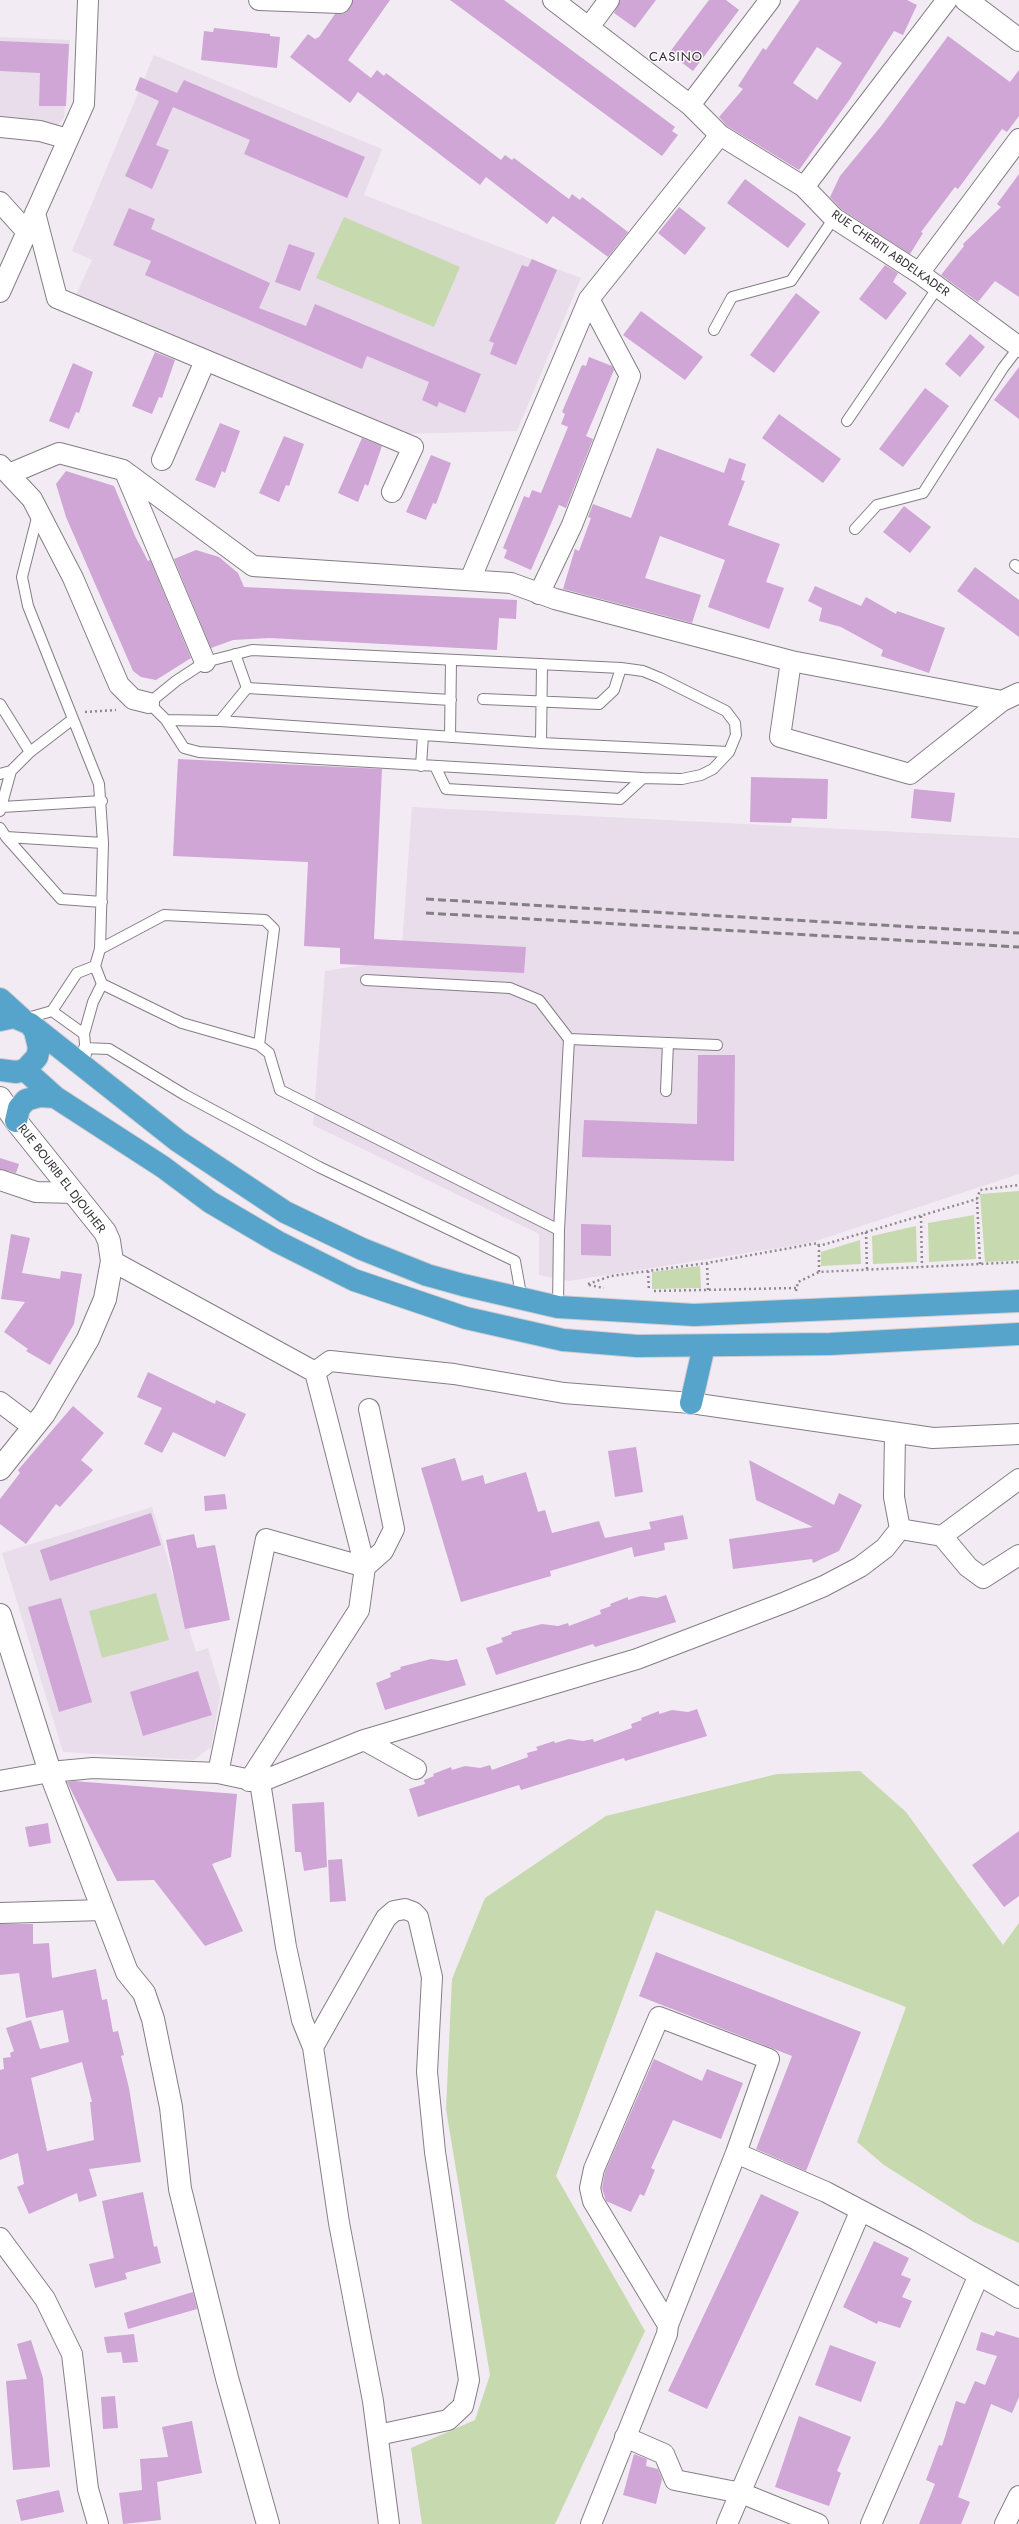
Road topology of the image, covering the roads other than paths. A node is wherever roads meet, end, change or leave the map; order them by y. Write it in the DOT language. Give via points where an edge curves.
graph roads {
  1 [pos="88,0"];
  2 [pos="259,0"];
  3 [pos="342,0"];
  4 [pos="553,0"];
  5 [pos="609,0"];
  6 [pos="770,0"];
  7 [pos="947,0"];
  8 [pos="966,0"];
  9 [pos="589,27"];
  10 [pos="1019,40"];
  11 [pos="690,105"];
  12 [pos="0,127"];
  13 [pos="720,135"];
  14 [pos="68,139"];
  15 [pos="1019,139"];
  16 [pos="804,187"];
  17 [pos="0,202"];
  18 [pos="35,213"];
  19 [pos="834,218"];
  20 [pos="27,232"];
  21 [pos="919,273"];
  22 [pos="938,287"];
  23 [pos="0,292"];
  24 [pos="589,298"];
  25 [pos="714,330"];
  26 [pos="1019,347"];
  27 [pos="205,361"];
  28 [pos="847,421"];
  29 [pos="162,460"];
  30 [pos="5,469"];
  31 [pos="125,472"];
  32 [pos="392,492"];
  33 [pos="855,529"];
  34 [pos="42,536"];
  35 [pos="470,580"];
  36 [pos="539,594"];
  37 [pos="235,654"];
  38 [pos="451,660"];
  39 [pos="791,661"];
  40 [pos="205,662"];
  41 [pos="542,664"];
  42 [pos="622,668"];
  43 [pos="247,688"];
  44 [pos="1011,697"];
  45 [pos="483,699"];
  46 [pos="451,700"];
  47 [pos="541,702"];
  48 [pos="149,703"];
  49 [pos="0,704"];
  50 [pos="73,719"];
  51 [pos="166,720"];
  52 [pos="220,721"];
  53 [pos="423,735"];
  54 [pos="450,737"];
  55 [pos="541,743"];
  56 [pos="30,752"];
  57 [pos="729,752"];
  58 [pos="421,766"];
  59 [pos="435,766"];
  60 [pos="11,771"];
  61 [pos="0,774"];
  62 [pos="643,778"];
  63 [pos="102,801"];
  64 [pos="1,809"];
  65 [pos="0,828"];
  66 [pos="6,837"];
  67 [pos="103,843"];
  68 [pos="102,902"];
  69 [pos="100,949"];
  70 [pos="95,966"];
  71 [pos="366,980"];
  72 [pos="102,984"];
  73 [pos="0,999"];
  74 [pos="52,1011"];
  75 [pos="0,1020"];
  76 [pos="26,1022"];
  77 [pos="84,1034"];
  78 [pos="569,1039"];
  79 [pos="668,1043"];
  80 [pos="259,1045"];
  81 [pos="717,1045"];
  82 [pos="84,1048"];
  83 [pos="90,1070"];
  84 [pos="14,1071"];
  85 [pos="666,1091"];
  86 [pos="55,1097"];
  87 [pos="0,1099"];
  88 [pos="16,1121"];
  89 [pos="0,1180"];
  90 [pos="74,1193"];
  91 [pos="559,1230"];
  92 [pos="112,1261"];
  93 [pos="522,1300"];
  94 [pos="1019,1301"];
  95 [pos="558,1307"];
  96 [pos="1019,1334"];
  97 [pos="704,1346"];
  98 [pos="315,1372"];
  99 [pos="0,1402"];
  100 [pos="691,1402"];
  101 [pos="369,1409"];
  102 [pos="33,1427"];
  103 [pos="894,1433"];
  104 [pos="1019,1434"];
  105 [pos="0,1469"];
  106 [pos="1019,1479"];
  107 [pos="900,1528"];
  108 [pos="942,1536"];
  109 [pos="1019,1555"];
  110 [pos="366,1567"];
  111 [pos="0,1615"];
  112 [pos="364,1740"];
  113 [pos="416,1768"];
  114 [pos="50,1772"];
  115 [pos="218,1773"];
  116 [pos="0,1781"];
  117 [pos="255,1781"];
  118 [pos="103,1910"];
  119 [pos="0,1913"];
  120 [pos="312,2047"];
  121 [pos="736,2153"];
  122 [pos="860,2212"];
  123 [pos="0,2238"];
  124 [pos="978,2277"];
  125 [pos="1019,2298"];
  126 [pos="668,2325"];
  127 [pos="378,2435"];
  128 [pos="625,2437"];
  129 [pos="741,2493"];
  130 [pos="1019,2496"];
  131 [pos="98,2524"];
  132 [pos="268,2524"];
  133 [pos="389,2524"];
  134 [pos="591,2524"];
  135 [pos="727,2524"];
  136 [pos="818,2524"];
  137 [pos="871,2524"];
  138 [pos="1005,2524"];
  1 -- 14 [label="street" via="84,104"];
  2 -- 3 [label="street" via="340,3"];
  4 -- 9 [label="street, RUE CHERITI ABDELKADER"];
  5 -- 9 [label="street"];
  6 -- 11 [label="street"];
  7 -- 16 [label="street"];
  8 -- 10 [label="main road"];
  9 -- 11 [label="street, RUE CHERITI ABDELKADER"];
  11 -- 13 [label="street, RUE CHERITI ABDELKADER"];
  12 -- 14 [label="street" via="40,132"];
  13 -- 16 [label="street, RUE CHERITI ABDELKADER"];
  13 -- 24 [label="street"];
  14 -- 18 [label="street"];
  15 -- 21 [label="street"];
  16 -- 19 [label="street, RUE CHERITI ABDELKADER"];
  17 -- 20 [label="street"];
  18 -- 20 [label="street"];
  18 -- 27 [label="street" via="57,298"];
  19 -- 21 [label="street, RUE CHERITI ABDELKADER"];
  19 -- 25 [label="lane" via="791,281 732,297"];
  20 -- 23 [label="street"];
  21 -- 22 [label="street, RUE CHERITI ABDELKADER"];
  22 -- 26 [label="street, RUE CHERITI ABDELKADER"];
  22 -- 28 [label="lane"];
  24 -- 35 [label="street"];
  24 -- 36 [label="street" via="630,376 572,525"];
  26 -- 33 [label="lane" via="923,493 877,505"];
  27 -- 29 [label="street"];
  27 -- 32 [label="street" via="413,447"];
  30 -- 31 [label="street" via="59,453"];
  30 -- 34 [label="street" via="32,499 38,512"];
  31 -- 35 [label="street" via="252,566"];
  31 -- 40 [label="street"];
  34 -- 48 [label="street" via="72,578 119,686 133,699"];
  34 -- 50 [label="lane" via="22,577 28,606"];
  35 -- 36 [label="street" via="511,583"];
  36 -- 39 [label="street"];
  37 -- 38 [label="lane" via="252,650"];
  37 -- 40 [label="lane"];
  37 -- 43 [label="lane"];
  38 -- 41 [label="lane"];
  38 -- 46 [label="lane"];
  39 -- 44 [label="street"];
  39 -- 44 [label="street" via="780,737 910,774"];
  40 -- 48 [label="lane"];
  41 -- 42 [label="lane"];
  41 -- 47 [label="lane"];
  42 -- 47 [label="lane" via="614,690 599,704"];
  42 -- 57 [label="lane" via="660,678 726,711 735,723 736,735"];
  43 -- 46 [label="lane"];
  43 -- 52 [label="lane"];
  45 -- 47 [label="lane"];
  46 -- 54 [label="lane"];
  47 -- 55 [label="lane"];
  48 -- 51 [label="lane"];
  49 -- 56 [label="lane"];
  50 -- 56 [label="lane"];
  50 -- 63 [label="lane" via="99,784"];
  51 -- 52 [label="lane"];
  51 -- 58 [label="lane" via="184,748 199,752"];
  52 -- 53 [label="lane"];
  53 -- 54 [label="lane"];
  53 -- 58 [label="lane"];
  54 -- 55 [label="lane"];
  55 -- 57 [label="lane"];
  56 -- 60 [label="lane"];
  57 -- 62 [label="lane" via="713,769 701,775 682,779"];
  58 -- 59 [label="lane"];
  59 -- 62 [label="lane"];
  59 -- 62 [label="lane" via="446,789 620,799"];
  60 -- 61 [label="lane"];
  60 -- 64 [label="lane"];
  63 -- 64 [label="lane"];
  63 -- 67 [label="lane"];
  65 -- 66 [label="lane"];
  66 -- 67 [label="lane"];
  66 -- 68 [label="lane" via="61,899"];
  67 -- 68 [label="lane"];
  68 -- 69 [label="lane"];
  69 -- 70 [label="lane"];
  69 -- 80 [label="lane" via="164,915 265,920 274,928"];
  70 -- 72 [label="lane"];
  70 -- 74 [label="lane" via="77,973"];
  71 -- 78 [label="lane" via="510,988 539,1000"];
  72 -- 77 [label="lane" via="93,1002"];
  72 -- 80 [label="lane" via="182,1023"];
  73 -- 76 [label="highway"];
  74 -- 76 [label="lane"];
  74 -- 77 [label="lane"];
  75 -- 76 [label="highway" via="14,1017"];
  76 -- 83 [label="highway"];
  76 -- 84 [label="highway" via="36,1031 39,1048 37,1057"];
  77 -- 82 [label="lane"];
  78 -- 79 [label="lane"];
  78 -- 91 [label="lane"];
  79 -- 81 [label="lane"];
  79 -- 85 [label="lane"];
  80 -- 91 [label="lane" via="268,1053 280,1090"];
  82 -- 83 [label="lane"];
  82 -- 93 [label="lane" via="109,1049 185,1095 319,1167 515,1261"];
  83 -- 93 [label="highway" via="178,1141 285,1212 362,1249 415,1270"];
  84 -- 86 [label="highway"];
  84 -- 87 [label="main road"];
  86 -- 88 [label="highway" via="40,1096 26,1100 18,1108"];
  86 -- 97 [label="highway" via="239,1220 354,1280 466,1318 563,1340 602,1344"];
  87 -- 88 [label="main road, RUE BOURIB EL DJOUHER"];
  88 -- 90 [label="main road, RUE BOURIB EL DJOUHER"];
  89 -- 90 [label="street" via="36,1192"];
  90 -- 92 [label="main road, RUE BOURIB EL DJOUHER" via="105,1232"];
  91 -- 95 [label="lane"];
  92 -- 98 [label="street"];
  92 -- 102 [label="main road, RUE BOURIB EL DJOUHER" via="108,1290 96,1321 76,1360"];
  93 -- 95 [label="highway"];
  94 -- 95 [label="highway" via="694,1315"];
  96 -- 97 [label="highway" via="830,1344"];
  97 -- 100 [label="highway"];
  98 -- 100 [label="street" via="330,1361 454,1374 564,1394"];
  98 -- 110 [label="street"];
  99 -- 102 [label="street"];
  100 -- 103 [label="street"];
  101 -- 110 [label="street" via="394,1529 383,1551"];
  102 -- 105 [label="main road, RUE BOURIB EL DJOUHER"];
  103 -- 104 [label="street" via="933,1438"];
  103 -- 107 [label="street" via="894,1497"];
  106 -- 108 [label="street"];
  107 -- 108 [label="street"];
  107 -- 112 [label="street" via="886,1548 860,1567 786,1602 637,1659"];
  108 -- 109 [label="street" via="968,1566 983,1578"];
  110 -- 115 [label="street" via="266,1539"];
  110 -- 117 [label="street" via="359,1610"];
  111 -- 114 [label="main road"];
  112 -- 113 [label="street"];
  112 -- 117 [label="street"];
  114 -- 115 [label="street" via="93,1768"];
  114 -- 116 [label="street"];
  114 -- 118 [label="main road"];
  115 -- 117 [label="street"];
  117 -- 120 [label="street" via="286,1947 302,2020"];
  118 -- 119 [label="street"];
  118 -- 132 [label="main road" via="127,1972 144,1993 153,2019 171,2107 180,2189 227,2378"];
  120 -- 127 [label="street" via="339,2224"];
  120 -- 127 [label="street" via="386,1918 394,1911 405,1908 413,1912 418,1917 432,1977 427,2072 435,2152 469,2380 463,2406 448,2420"];
  121 -- 122 [label="street" via="826,2192"];
  121 -- 126 [label="street"];
  121 -- 126 [label="street" via="770,2060 658,2017 594,2169 590,2188 593,2201"];
  122 -- 124 [label="street" via="918,2240"];
  122 -- 129 [label="street"];
  123 -- 131 [label="street" via="45,2299 72,2354 88,2488"];
  124 -- 125 [label="street"];
  124 -- 137 [label="street"];
  126 -- 128 [label="street"];
  127 -- 133 [label="street"];
  128 -- 129 [label="street" via="664,2454 675,2480"];
  128 -- 134 [label="street"];
  129 -- 135 [label="street"];
  129 -- 136 [label="street"];
  130 -- 138 [label="street"];
}
